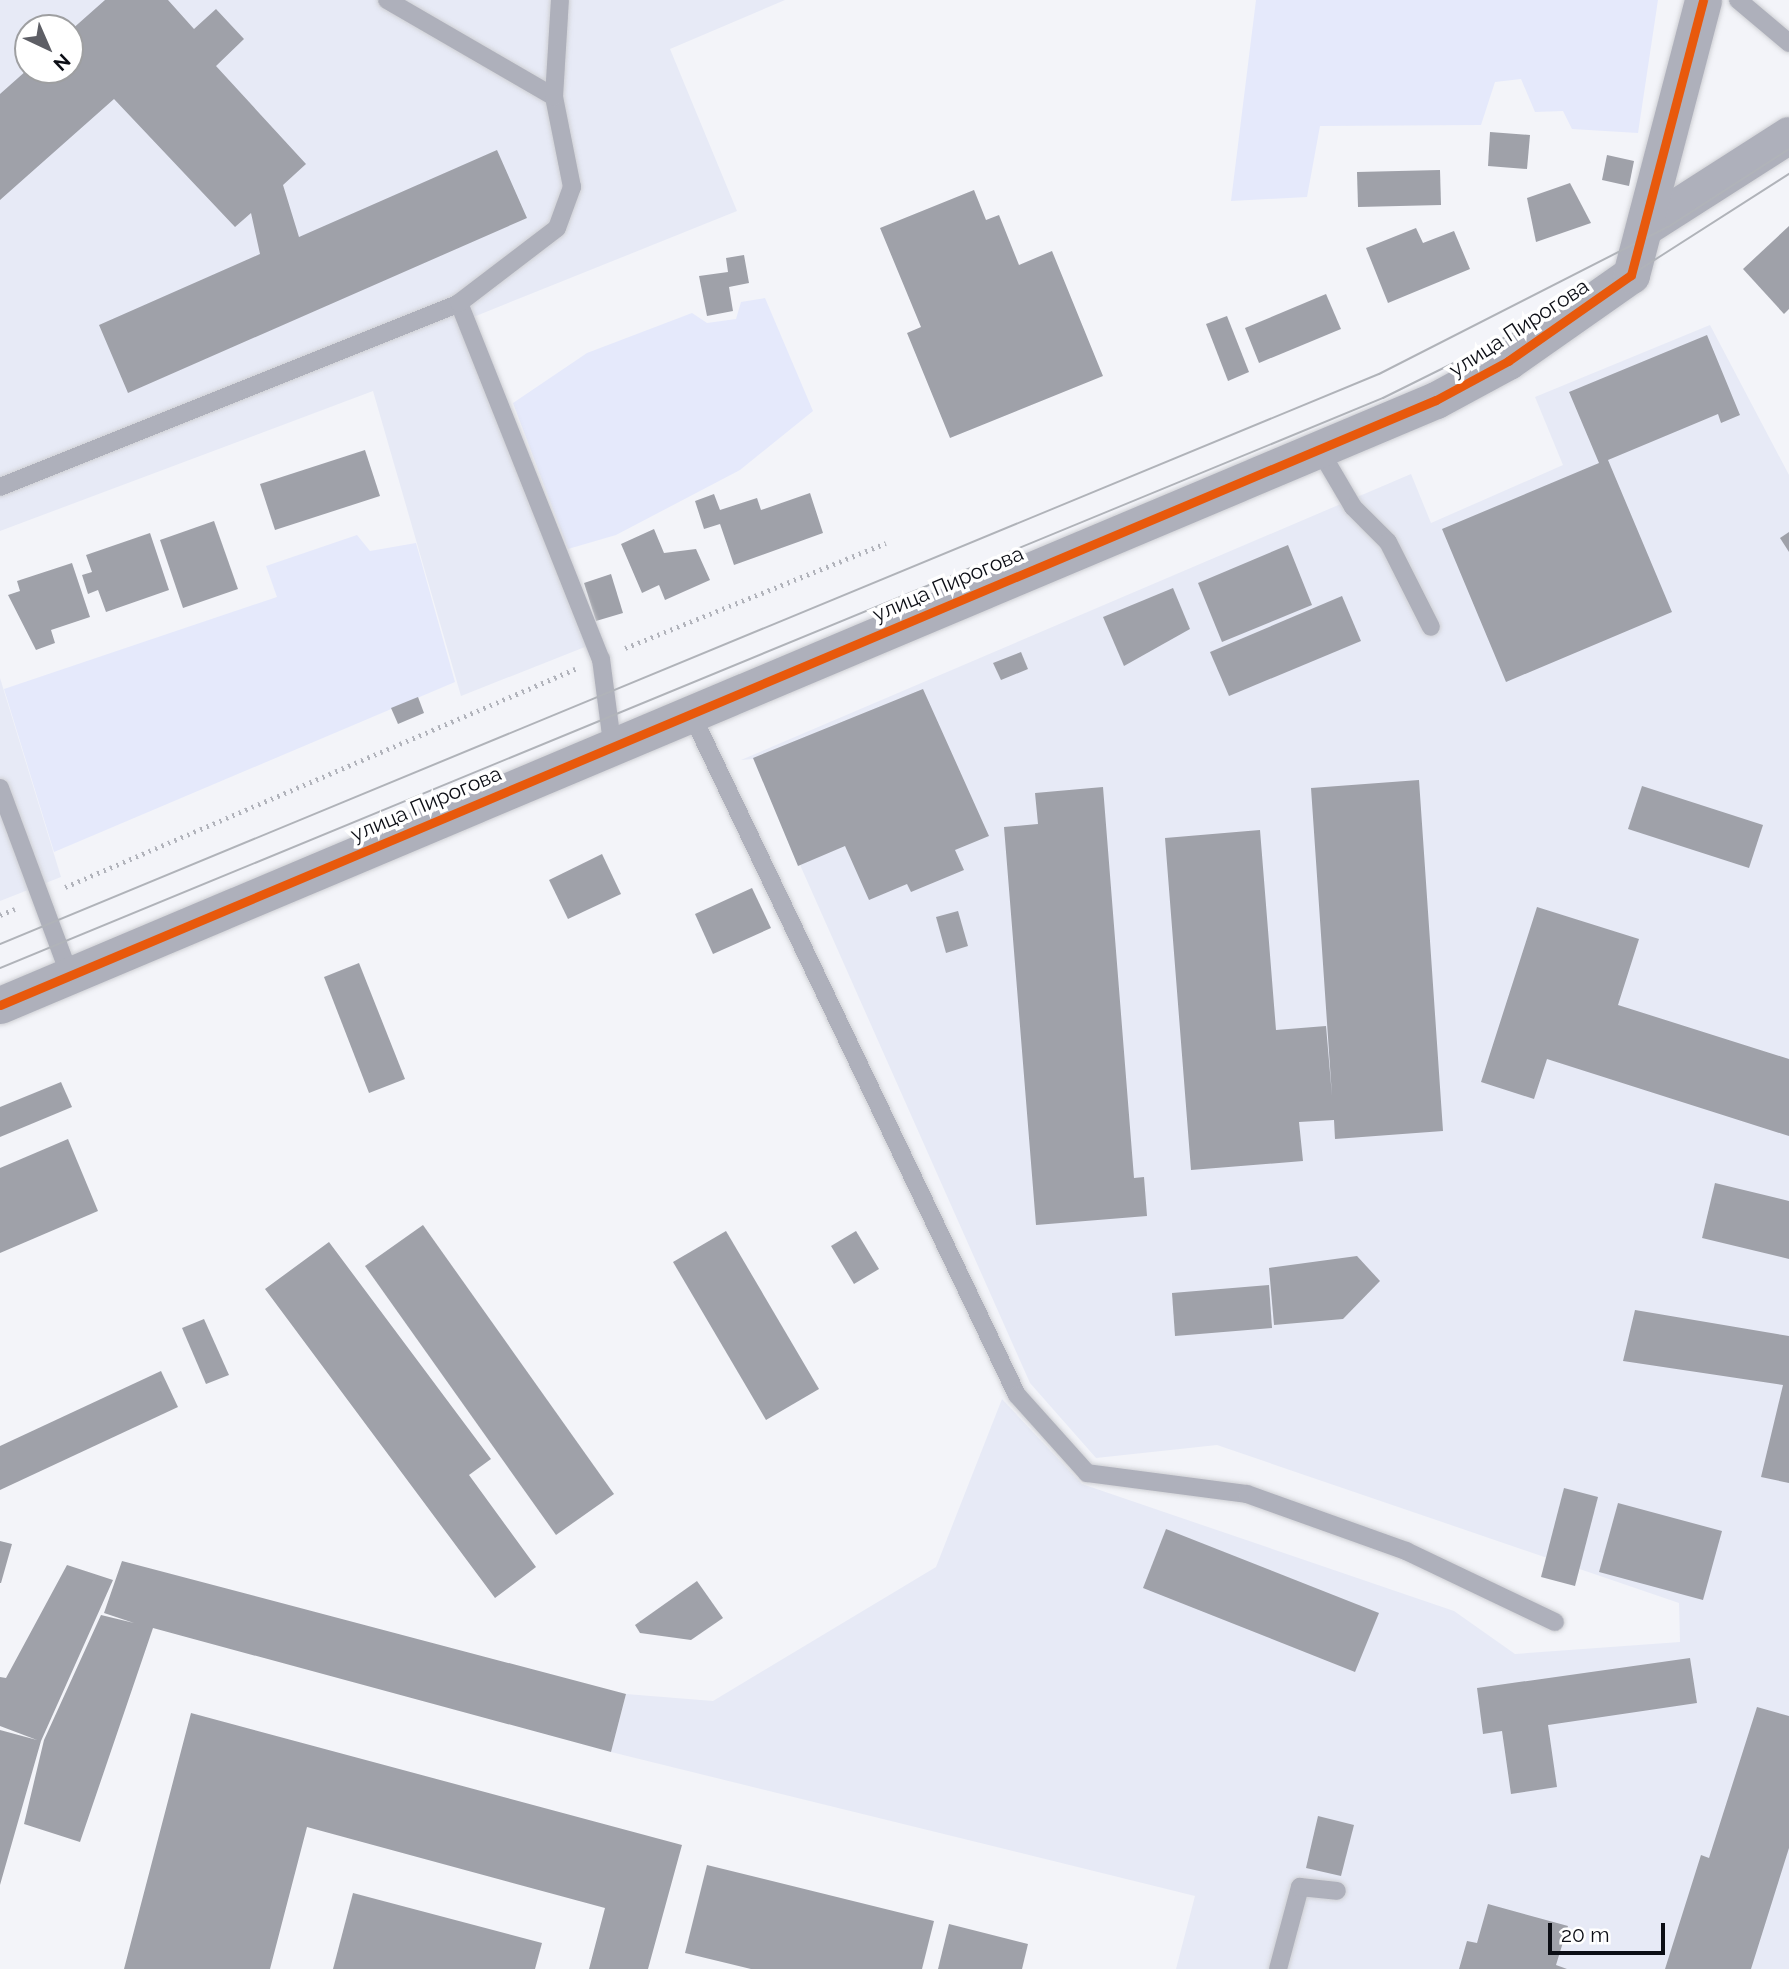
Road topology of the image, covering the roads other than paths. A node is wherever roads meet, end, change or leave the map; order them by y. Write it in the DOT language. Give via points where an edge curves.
graph roads {
  1 [pos="387,0"];
  2 [pos="560,0"];
  3 [pos="1703,0"];
  4 [pos="1738,0"];
  5 [pos="1789,43"];
  6 [pos="554,97"];
  7 [pos="1789,135"];
  8 [pos="1648,225"];
  9 [pos="459,303"];
  10 [pos="1319,449"];
  11 [pos="0,487"];
  12 [pos="1431,628"];
  13 [pos="690,711"];
  14 [pos="612,743"];
  15 [pos="0,788"];
  16 [pos="70,976"];
  17 [pos="0,1005"];
  18 [pos="1555,1622"];
  19 [pos="1338,1891"];
  20 [pos="1278,1969"];
  1 -- 6 [label="lane"];
  2 -- 6 [label="lane"];
  3 -- 8 [label="street, улица Пирогова"];
  4 -- 5 [label="lane"];
  6 -- 9 [label="lane" via="572,187 558,228"];
  7 -- 8 [label="street"];
  8 -- 10 [label="street, улица Пирогова" via="1631,275 1563,323 1436,400"];
  9 -- 11 [label="lane"];
  9 -- 14 [label="lane" via="601,659"];
  10 -- 12 [label="lane" via="1353,507 1388,542"];
  10 -- 13 [label="street, улица Пирогова"];
  13 -- 14 [label="street, улица Пирогова"];
  13 -- 18 [label="lane" via="1017,1395 1087,1473 1247,1494 1406,1551"];
  14 -- 16 [label="street, улица Пирогова"];
  15 -- 16 [label="lane"];
  16 -- 17 [label="street, улица Пирогова"];
  19 -- 20 [label="lane" via="1300,1887"];
}
